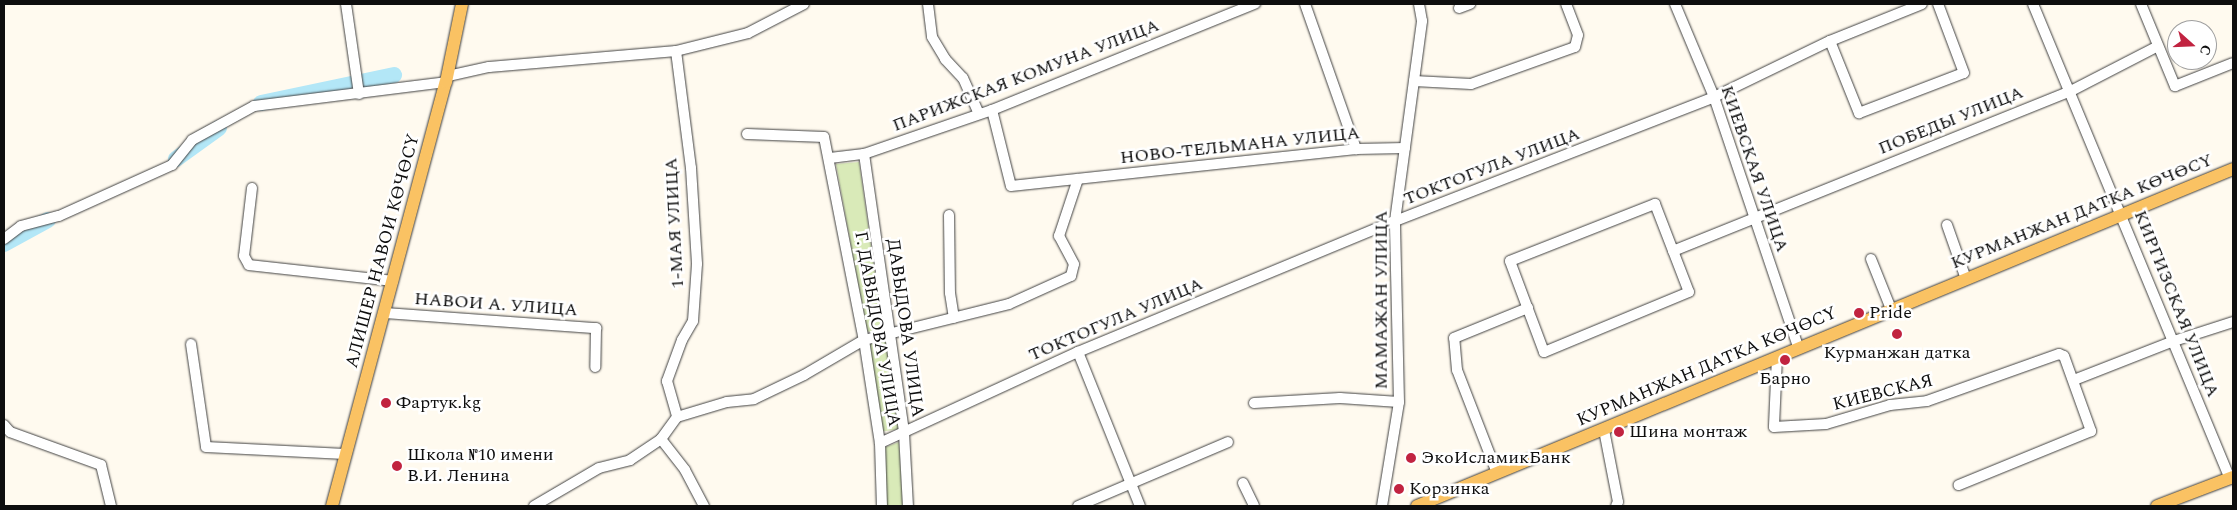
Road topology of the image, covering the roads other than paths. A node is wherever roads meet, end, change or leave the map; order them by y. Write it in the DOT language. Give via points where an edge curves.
graph roads {
  1 [pos="346,4"];
  2 [pos="462,4"];
  3 [pos="804,4"];
  4 [pos="928,4"];
  5 [pos="1254,4"];
  6 [pos="1304,4"];
  7 [pos="1419,4"];
  8 [pos="1470,4"];
  9 [pos="1566,4"];
  10 [pos="1676,4"];
  11 [pos="1922,4"];
  12 [pos="1938,4"];
  13 [pos="2033,4"];
  14 [pos="2140,4"];
  15 [pos="1459,8"];
  16 [pos="782,9"];
  17 [pos="1830,41"];
  18 [pos="2158,46"];
  19 [pos="676,51"];
  20 [pos="2233,63"];
  21 [pos="447,79"];
  22 [pos="1414,81"];
  23 [pos="2069,92"];
  24 [pos="360,94"];
  25 [pos="1714,97"];
  26 [pos="992,110"];
  27 [pos="980,114"];
  28 [pos="746,134"];
  29 [pos="1405,148"];
  30 [pos="1356,149"];
  31 [pos="864,154"];
  32 [pos="830,158"];
  33 [pos="2233,169"];
  34 [pos="1078,178"];
  35 [pos="252,188"];
  36 [pos="949,216"];
  37 [pos="2123,216"];
  38 [pos="1753,218"];
  39 [pos="1395,221"];
  40 [pos="1947,225"];
  41 [pos="4,239"];
  42 [pos="1673,251"];
  43 [pos="1871,259"];
  44 [pos="1966,279"];
  45 [pos="393,281"];
  46 [pos="1528,308"];
  47 [pos="1891,310"];
  48 [pos="385,312"];
  49 [pos="954,318"];
  50 [pos="2233,322"];
  51 [pos="890,334"];
  52 [pos="864,340"];
  53 [pos="2172,342"];
  54 [pos="192,344"];
  55 [pos="1798,347"];
  56 [pos="1078,352"];
  57 [pos="1777,357"];
  58 [pos="595,367"];
  59 [pos="2074,380"];
  60 [pos="1399,402"];
  61 [pos="1254,403"];
  62 [pos="677,417"];
  63 [pos="4,425"];
  64 [pos="1604,430"];
  65 [pos="904,433"];
  66 [pos="661,439"];
  67 [pos="1228,442"];
  68 [pos="880,443"];
  69 [pos="345,454"];
  70 [pos="1497,473"];
  71 [pos="2232,478"];
  72 [pos="1132,484"];
  73 [pos="1243,484"];
  74 [pos="1959,485"];
  75 [pos="112,506"];
  76 [pos="332,506"];
  77 [pos="534,506"];
  78 [pos="704,506"];
  79 [pos="882,506"];
  80 [pos="908,506"];
  81 [pos="1078,506"];
  82 [pos="1140,506"];
  83 [pos="1254,506"];
  84 [pos="1382,506"];
  85 [pos="1417,506"];
  86 [pos="1616,506"];
  87 [pos="2158,506"];
  1 -- 24 [label="street"];
  2 -- 21 [label="main road, АЛИШЕР НАВОИ КӨЧӨСҮ"];
  3 -- 16 [label="street"];
  4 -- 27 [label="street" via="932,37 945,59 963,78"];
  5 -- 26 [label="street, ПАРИЖСКАЯ КОМУНА УЛИЦА"];
  6 -- 30 [label="street"];
  7 -- 22 [label="street, МАМАЖАН УЛИЦА" via="1422,21"];
  8 -- 15 [label="street"];
  9 -- 22 [label="street" via="1578,35 1575,47 1471,84"];
  10 -- 25 [label="street, КИЕВСКАЯ УЛИЦА"];
  11 -- 17 [label="street, ТОКТОГУЛА УЛИЦА"];
  12 -- 17 [label="street" via="1964,73 1859,113"];
  13 -- 23 [label="street, КИРГИЗСКАЯ УЛИЦА"];
  14 -- 18 [label="street"];
  16 -- 19 [label="street" via="748,33"];
  17 -- 25 [label="street, ТОКТОГУЛА УЛИЦА"];
  18 -- 20 [label="street" via="2175,86"];
  18 -- 23 [label="street, ПОБЕДЫ УЛИЦА"];
  19 -- 21 [label="street" via="498,66"];
  19 -- 62 [label="street, 1-МАЯ УЛИЦА" via="691,168 697,264 693,321 682,340 667,381"];
  21 -- 24 [label="street"];
  21 -- 45 [label="main road, АЛИШЕР НАВОИ КӨЧӨСҮ"];
  22 -- 29 [label="street, МАМАЖАН УЛИЦА"];
  23 -- 37 [label="street, КИРГИЗСКАЯ УЛИЦА"];
  23 -- 38 [label="street, ПОБЕДЫ УЛИЦА"];
  24 -- 41 [label="street" via="254,106 192,140 172,165 59,216 22,226"];
  25 -- 38 [label="street, КИЕВСКАЯ УЛИЦА"];
  25 -- 39 [label="street, ТОКТОГУЛА УЛИЦА"];
  26 -- 27 [label="street, ПАРИЖСКАЯ КОМУНА УЛИЦА"];
  26 -- 34 [label="street, НОВО-ТЕЛЬМАНА УЛИЦА" via="1010,186"];
  27 -- 31 [label="street, ПАРИЖСКАЯ КОМУНА УЛИЦА"];
  28 -- 32 [label="street, Г. ДАВЫДОВА УЛИЦА" via="824,137"];
  29 -- 30 [label="street, НОВО-ТЕЛЬМАНА УЛИЦА"];
  29 -- 39 [label="street, МАМАЖАН УЛИЦА"];
  30 -- 34 [label="street, НОВО-ТЕЛЬМАНА УЛИЦА"];
  31 -- 32 [label="street, ПАРИЖСКАЯ КОМУНА УЛИЦА"];
  31 -- 51 [label="street, ДАВЫДОВА УЛИЦА"];
  32 -- 52 [label="street, Г. ДАВЫДОВА УЛИЦА"];
  33 -- 37 [label="main road, КУРМАНЖАН ДАТКА КӨЧӨСҮ"];
  34 -- 49 [label="street" via="1059,236 1074,264 1071,276 1009,304"];
  35 -- 45 [label="street" via="244,256 250,266"];
  36 -- 49 [label="street" via="950,292"];
  37 -- 44 [label="main road, КУРМАНЖАН ДАТКА КӨЧӨСҮ"];
  37 -- 53 [label="street, КИРГИЗСКАЯ УЛИЦА"];
  38 -- 42 [label="street, ПОБЕДЫ УЛИЦА"];
  38 -- 55 [label="street, КИЕВСКАЯ УЛИЦА"];
  39 -- 56 [label="street, ТОКТОГУЛА УЛИЦА"];
  39 -- 60 [label="street, МАМАЖАН УЛИЦА"];
  40 -- 44 [label="street"];
  42 -- 46 [label="street" via="1689,292 1544,352"];
  42 -- 46 [label="street" via="1655,204 1510,261"];
  43 -- 47 [label="street"];
  44 -- 47 [label="main road, КУРМАНЖАН ДАТКА КӨЧӨСҮ"];
  45 -- 48 [label="main road, АЛИШЕР НАВОИ КӨЧӨСҮ"];
  46 -- 70 [label="street" via="1454,338 1457,370"];
  47 -- 55 [label="main road, КУРМАНЖАН ДАТКА КӨЧӨСҮ"];
  48 -- 58 [label="street, НАВОИ А. УЛИЦА" via="596,328"];
  48 -- 69 [label="main road, АЛИШЕР НАВОИ КӨЧӨСҮ"];
  49 -- 51 [label="street"];
  50 -- 53 [label="street"];
  51 -- 52 [label="street"];
  51 -- 65 [label="street, ДАВЫДОВА УЛИЦА"];
  52 -- 62 [label="street" via="754,399 727,402"];
  52 -- 68 [label="street, Г. ДАВЫДОВА УЛИЦА"];
  53 -- 59 [label="street"];
  53 -- 71 [label="street, КИРГИЗСКАЯ УЛИЦА"];
  54 -- 69 [label="street" via="206,447"];
  55 -- 57 [label="main road, КУРМАНЖАН ДАТКА КӨЧӨСҮ"];
  56 -- 65 [label="street, ТОКТОГУЛА УЛИЦА"];
  56 -- 72 [label="street"];
  57 -- 59 [label="street, КИЕВСКАЯ" via="1774,427 1826,424 1890,404 1927,401 2059,354 2064,356"];
  57 -- 64 [label="main road, КУРМАНЖАН ДАТКА КӨЧӨСҮ"];
  59 -- 74 [label="street" via="2092,431"];
  60 -- 61 [label="street" via="1340,398"];
  60 -- 84 [label="street, МАМАЖАН УЛИЦА"];
  62 -- 66 [label="street"];
  63 -- 75 [label="street" via="10,432 101,465"];
  64 -- 70 [label="main road, КУРМАНЖАН ДАТКА КӨЧӨСҮ"];
  64 -- 86 [label="street" via="1618,502"];
  65 -- 68 [label="street, ТОКТОГУЛА УЛИЦА"];
  65 -- 80 [label="street, ДАВЫДОВА УЛИЦА"];
  66 -- 77 [label="street" via="630,460 598,468"];
  66 -- 78 [label="street" via="685,470"];
  67 -- 72 [label="street"];
  68 -- 79 [label="street, Г. ДАВЫДОВА УЛИЦА"];
  69 -- 76 [label="main road, АЛИШЕР НАВОИ КӨЧӨСҮ"];
  70 -- 85 [label="main road, КУРМАНЖАН ДАТКА КӨЧӨСҮ"];
  71 -- 87 [label="main road"];
  72 -- 81 [label="street"];
  72 -- 82 [label="street"];
  73 -- 83 [label="street"];
}
